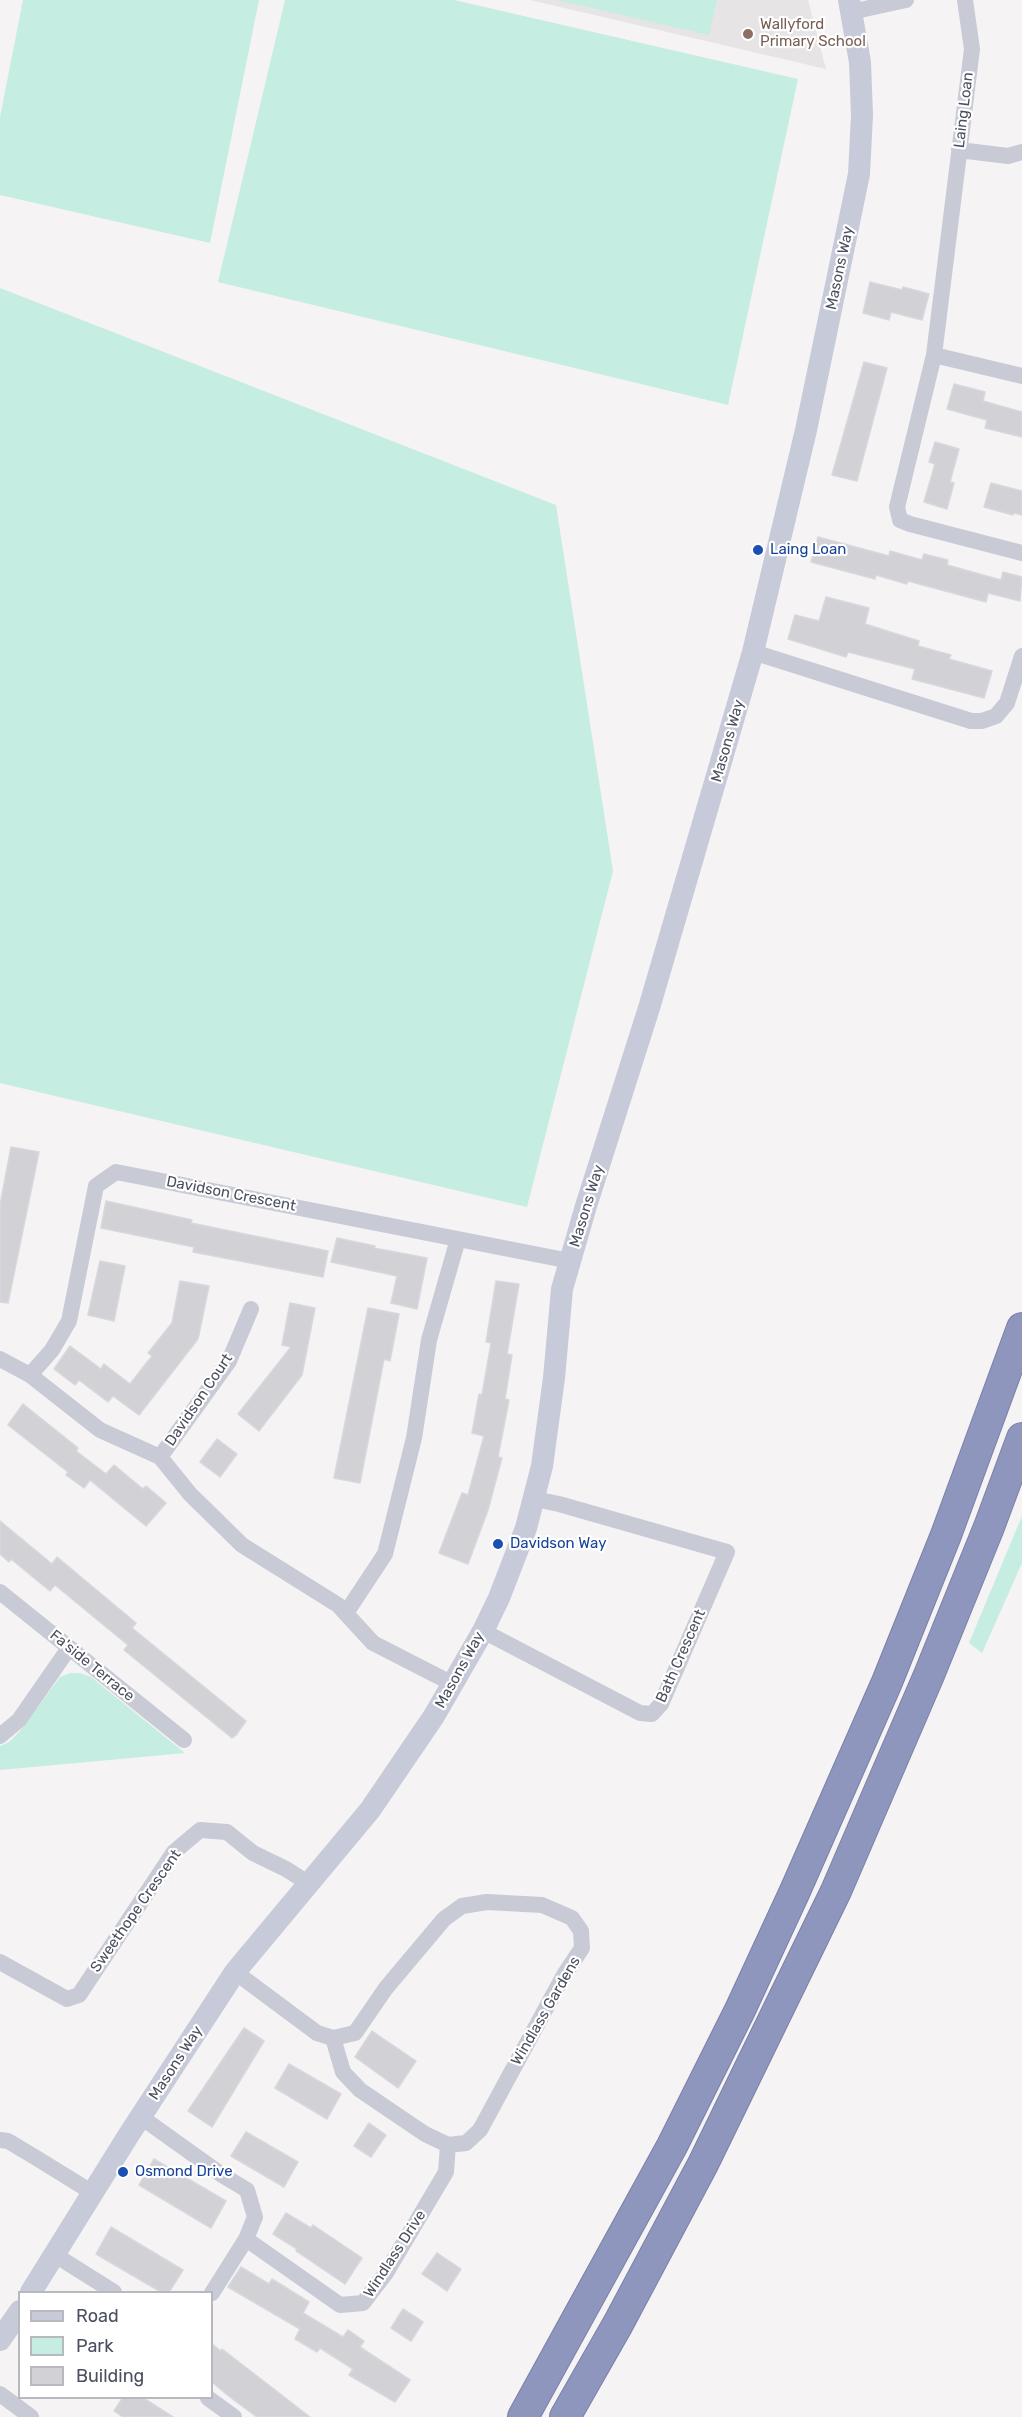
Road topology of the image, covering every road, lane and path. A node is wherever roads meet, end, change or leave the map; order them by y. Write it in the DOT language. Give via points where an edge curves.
graph roads {
  1 [pos="906,0"];
  2 [pos="965,0"];
  3 [pos="850,6"];
  4 [pos="959,150"];
  5 [pos="1022,152"];
  6 [pos="934,355"];
  7 [pos="1022,376"];
  8 [pos="1022,553"];
  9 [pos="753,652"];
  10 [pos="1022,656"];
  11 [pos="458,1239"];
  12 [pos="570,1262"];
  13 [pos="251,1309"];
  14 [pos="1022,1328"];
  15 [pos="0,1359"];
  16 [pos="30,1375"];
  17 [pos="1022,1438"];
  18 [pos="160,1457"];
  19 [pos="535,1499"];
  20 [pos="0,1592"];
  21 [pos="345,1612"];
  22 [pos="483,1631"];
  23 [pos="69,1648"];
  24 [pos="453,1684"];
  25 [pos="0,1736"];
  26 [pos="184,1740"];
  27 [pos="308,1883"];
  28 [pos="0,1962"];
  29 [pos="235,1972"];
  30 [pos="333,2038"];
  31 [pos="141,2117"];
  32 [pos="0,2140"];
  33 [pos="448,2145"];
  34 [pos="93,2193"];
  35 [pos="246,2239"];
  36 [pos="55,2255"];
  37 [pos="33,2291"];
  38 [pos="112,2291"];
  39 [pos="213,2291"];
  40 [pos="18,2314"];
  41 [pos="0,2340"];
  42 [pos="0,2394"];
  43 [pos="211,2399"];
  44 [pos="31,2417"];
  45 [pos="234,2417"];
  46 [pos="523,2417"];
  47 [pos="565,2417"];
  1 -- 3 [label="street"];
  2 -- 4 [label="street, Laing Loan" via="972,49"];
  3 -- 9 [label="street, Masons Way" via="860,62 859,174 806,430"];
  4 -- 5 [label="street" via="1008,156"];
  4 -- 6 [label="street, Laing Loan"];
  6 -- 7 [label="street"];
  6 -- 8 [label="street, Laing Loan" via="897,507 900,520"];
  9 -- 10 [label="street" via="970,721 996,716 1007,703"];
  9 -- 12 [label="street, Masons Way"];
  11 -- 12 [label="street, Davidson Crescent"];
  11 -- 16 [label="street, Davidson Crescent" via="116,1172 96,1186 69,1321 52,1350"];
  11 -- 21 [label="street" via="429,1340 414,1438 385,1554"];
  12 -- 19 [label="street, Masons Way" via="562,1289 554,1378"];
  13 -- 18 [label="street, Davidson Court" via="229,1360"];
  14 -- 46 [label="highway" via="900,1651 795,1891 672,2146"];
  15 -- 16 [label="street"];
  16 -- 18 [label="street" via="100,1430"];
  17 -- 47 [label="highway" via="929,1675 821,1923 703,2164"];
  18 -- 21 [label="street" via="190,1494 242,1545"];
  19 -- 22 [label="street, Masons Way"];
  19 -- 22 [label="street, Bath Crescent" via="727,1552 657,1710 646,1715"];
  20 -- 23 [label="street, Fa'side Terrace"];
  21 -- 24 [label="street" via="373,1642"];
  22 -- 24 [label="street, Masons Way"];
  23 -- 25 [label="street" via="19,1720"];
  23 -- 26 [label="street, Fa'side Terrace"];
  24 -- 27 [label="street, Masons Way" via="370,1810"];
  27 -- 28 [label="street, Sweethope Crescent" via="253,1853 227,1832 200,1830 174,1852 79,1995 67,1999"];
  27 -- 29 [label="street, Masons Way"];
  29 -- 30 [label="street" via="317,2033"];
  29 -- 31 [label="street, Masons Way"];
  30 -- 33 [label="street" via="343,2072 360,2090"];
  30 -- 33 [label="street, Windlass Gardens" via="356,2034 386,1988 444,1919 462,1906 487,1902 542,1905 572,1918 581,1931 582,1948 480,2130 466,2143"];
  31 -- 34 [label="street, Masons Way"];
  31 -- 35 [label="street" via="247,2190 255,2217"];
  32 -- 34 [label="street"];
  33 -- 35 [label="street, Windlass Drive" via="446,2172 386,2273 363,2303 340,2305"];
  34 -- 36 [label="street, Masons Way"];
  35 -- 39 [label="street"];
  36 -- 37 [label="street, Masons Way"];
  36 -- 38 [label="street"];
  40 -- 41 [label="street"];
  42 -- 44 [label="street"];
  43 -- 45 [label="street"];
}
